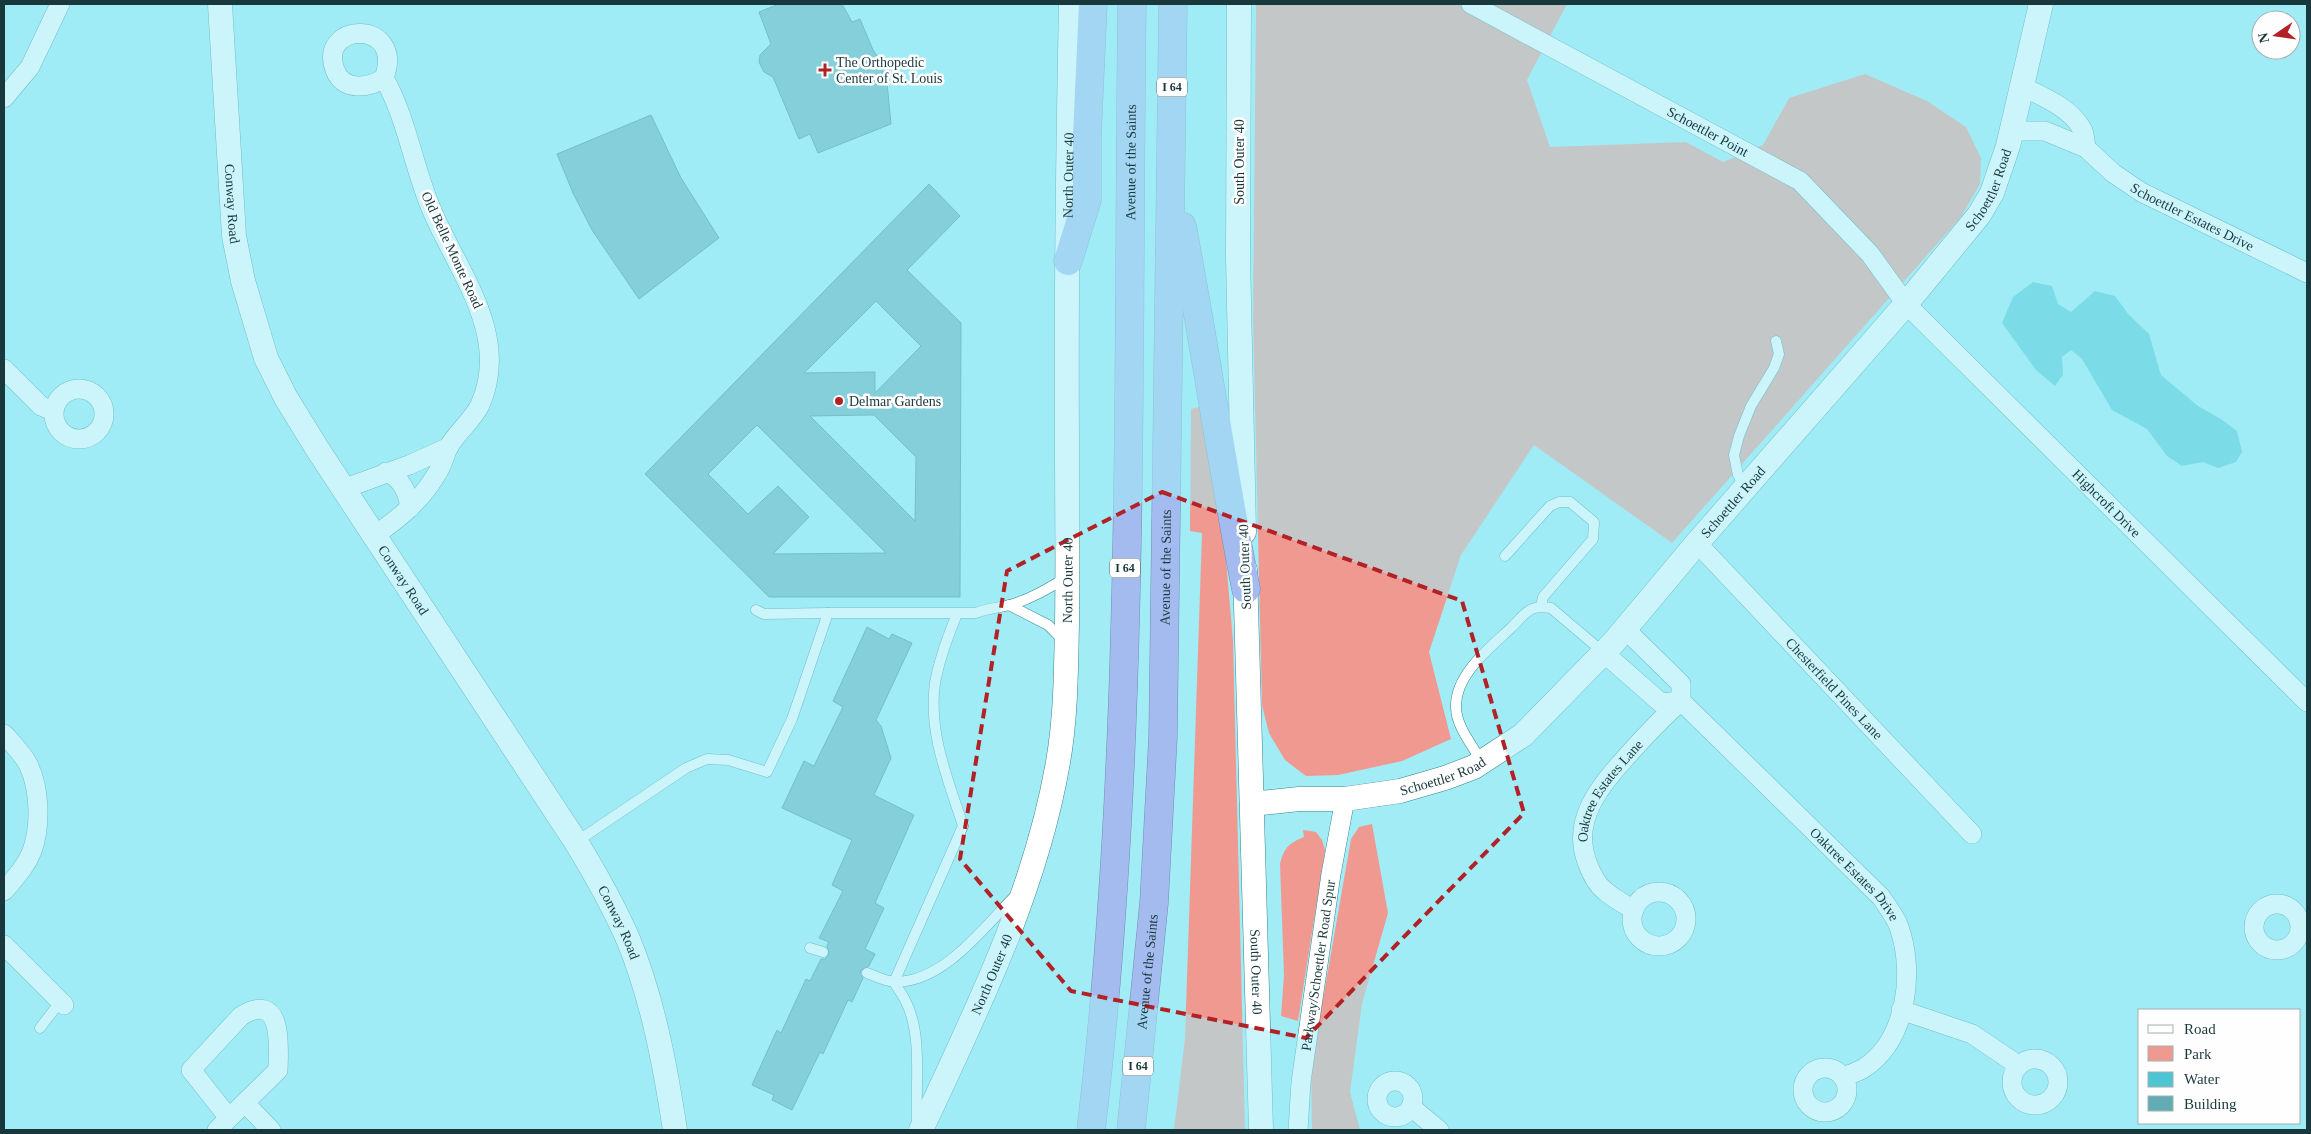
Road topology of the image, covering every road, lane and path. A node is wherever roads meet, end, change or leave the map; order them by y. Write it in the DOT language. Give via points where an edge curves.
graph roads {
  1 [pos="60,4"];
  2 [pos="220,4"];
  3 [pos="1070,4"];
  4 [pos="1093,4"];
  5 [pos="1132,4"];
  6 [pos="1173,4"];
  7 [pos="1240,4"];
  8 [pos="1471,4"];
  9 [pos="2041,4"];
  10 [pos="384,78"];
  11 [pos="2022,86"];
  12 [pos="4,98"];
  13 [pos="2012,131"];
  14 [pos="2086,148"];
  15 [pos="1171,170"];
  16 [pos="1068,261"];
  17 [pos="2307,273"];
  18 [pos="1906,304"];
  19 [pos="1776,341"];
  20 [pos="4,369"];
  21 [pos="53,411"];
  22 [pos="449,447"];
  23 [pos="386,472"];
  24 [pos="1745,488"];
  25 [pos="343,489"];
  26 [pos="410,508"];
  27 [pos="374,536"];
  28 [pos="1696,543"];
  29 [pos="1505,556"];
  30 [pos="1068,577"];
  31 [pos="1246,589"];
  32 [pos="1009,605"];
  33 [pos="1541,606"];
  34 [pos="756,610"];
  35 [pos="828,613"];
  36 [pos="957,614"];
  37 [pos="1625,629"];
  38 [pos="1067,644"];
  39 [pos="1603,652"];
  40 [pos="1681,701"];
  41 [pos="2307,702"];
  42 [pos="4,734"];
  43 [pos="1482,762"];
  44 [pos="1345,799"];
  45 [pos="1252,804"];
  46 [pos="1972,834"];
  47 [pos="576,842"];
  48 [pos="1026,885"];
  49 [pos="4,891"];
  50 [pos="1634,910"];
  51 [pos="4,945"];
  52 [pos="810,948"];
  53 [pos="823,952"];
  54 [pos="867,972"];
  55 [pos="894,982"];
  56 [pos="62,1004"];
  57 [pos="1901,1010"];
  58 [pos="40,1028"];
  59 [pos="2018,1065"];
  60 [pos="1843,1077"];
  61 [pos="245,1103"];
  62 [pos="1411,1107"];
  63 [pos="223,1124"];
  64 [pos="271,1130"];
  65 [pos="675,1130"];
  66 [pos="917,1130"];
  67 [pos="921,1130"];
  68 [pos="1091,1130"];
  69 [pos="1131,1130"];
  70 [pos="1261,1130"];
  71 [pos="1298,1130"];
  72 [pos="1439,1130"];
  1 -- 12 [label="street" via="30,67"];
  2 -- 25 [label="street, Conway Road" via="234,236 243,281 270,366 286,398"];
  3 -- 16 [label="street, North Outer 40"];
  4 -- 16 [label="highway" via="1087,136 1088,200"];
  5 -- 68 [label="highway, Avenue of the Saints / I 64" via="1123,716 1112,918"];
  6 -- 15 [label="highway, Avenue of the Saints / I 64"];
  7 -- 31 [label="street, South Outer 40" via="1238,257"];
  8 -- 18 [label="street, Schoettler Point" via="1800,181 1870,254"];
  9 -- 11 [label="street, Schoettler Road"];
  10 -- 22 [label="street, Old Belle Monte Road" via="394,95 434,216 476,297 485,324 490,355 480,405"];
  11 -- 13 [label="street, Schoettler Road"];
  11 -- 14 [label="street, Schoettler Estates Drive" via="2055,103 2073,118 2082,129"];
  13 -- 14 [label="street, Schoettler Estates Drive" via="2045,131"];
  13 -- 18 [label="street, Schoettler Road" via="1992,192 1979,215"];
  14 -- 17 [label="street, Schoettler Estates Drive" via="2113,173 2141,192"];
  15 -- 31 [label="highway"];
  15 -- 69 [label="highway, Avenue of the Saints / I 64" via="1162,756 1154,903"];
  16 -- 30 [label="street, North Outer 40"];
  18 -- 24 [label="street, Schoettler Road"];
  18 -- 41 [label="street, Highcroft Drive"];
  19 -- 24 [label="lane" via="1779,354 1774,368 1751,406 1734,455 1738,475"];
  20 -- 21 [label="street" via="41,406"];
  22 -- 23 [label="street, Old Belle Monte Road"];
  22 -- 26 [label="street, Old Belle Monte Road" via="436,476"];
  23 -- 25 [label="street, Old Belle Monte Road"];
  23 -- 26 [label="street" via="400,482"];
  24 -- 28 [label="street, Schoettler Road"];
  25 -- 27 [label="street, Conway Road"];
  26 -- 27 [label="street, Old Belle Monte Road"];
  27 -- 47 [label="street, Conway Road"];
  28 -- 37 [label="street, Schoettler Road"];
  28 -- 46 [label="street, Chesterfield Pines Lane"];
  29 -- 33 [label="lane" via="1550,506 1559,502 1570,502 1594,522 1593,539 1543,597"];
  30 -- 32 [label="lane"];
  30 -- 38 [label="street, North Outer 40"];
  31 -- 45 [label="street, South Outer 40"];
  32 -- 36 [label="lane"];
  32 -- 38 [label="lane" via="1048,625"];
  33 -- 39 [label="lane" via="1551,608"];
  33 -- 43 [label="lane" via="1531,609 1485,652 1465,676 1455,704 1457,719"];
  34 -- 35 [label="lane" via="764,614"];
  35 -- 36 [label="lane"];
  35 -- 47 [label="lane" via="792,718 767,772 728,760 707,759 686,768"];
  36 -- 55 [label="lane" via="935,683 933,714 937,747 962,826"];
  37 -- 39 [label="street, Schoettler Road"];
  37 -- 40 [label="street" via="1681,684"];
  38 -- 48 [label="street, North Outer 40" via="1058,762 1046,819"];
  39 -- 40 [label="street" via="1661,704"];
  39 -- 43 [label="street, Schoettler Road" via="1523,735"];
  40 -- 50 [label="street, Oaktree Estates Lane" via="1601,785 1583,824 1582,842 1592,875 1604,890"];
  40 -- 57 [label="street, Oaktree Estates Drive" via="1881,897 1898,927 1904,950 1906,979"];
  42 -- 49 [label="street" via="28,764 35,788 37,814 32,850 24,867"];
  43 -- 44 [label="street, Schoettler Road" via="1436,781 1400,791"];
  44 -- 45 [label="street, Schoettler Road"];
  44 -- 71 [label="street, Parkway/Schoettler Road Spur" via="1301,1082"];
  45 -- 70 [label="street, South Outer 40"];
  47 -- 65 [label="street, Conway Road" via="628,939 645,987 665,1063"];
  48 -- 55 [label="lane" via="954,958 912,980"];
  48 -- 67 [label="street, North Outer 40" via="1000,954"];
  51 -- 56 [label="street"];
  52 -- 53 [label="lane"];
  54 -- 55 [label="lane"];
  55 -- 66 [label="lane" via="907,1003 918,1058"];
  56 -- 58 [label="lane"];
  57 -- 59 [label="street" via="1972,1034"];
  57 -- 60 [label="street, Oaktree Estates Drive" via="1889,1043 1880,1054 1864,1068"];
  61 -- 63 [label="street"];
  61 -- 63 [label="street" via="278,1070 279,1032 272,1017 261,1010 250,1010 241,1016 191,1070"];
  61 -- 64 [label="street"];
  62 -- 72 [label="street"];
}
